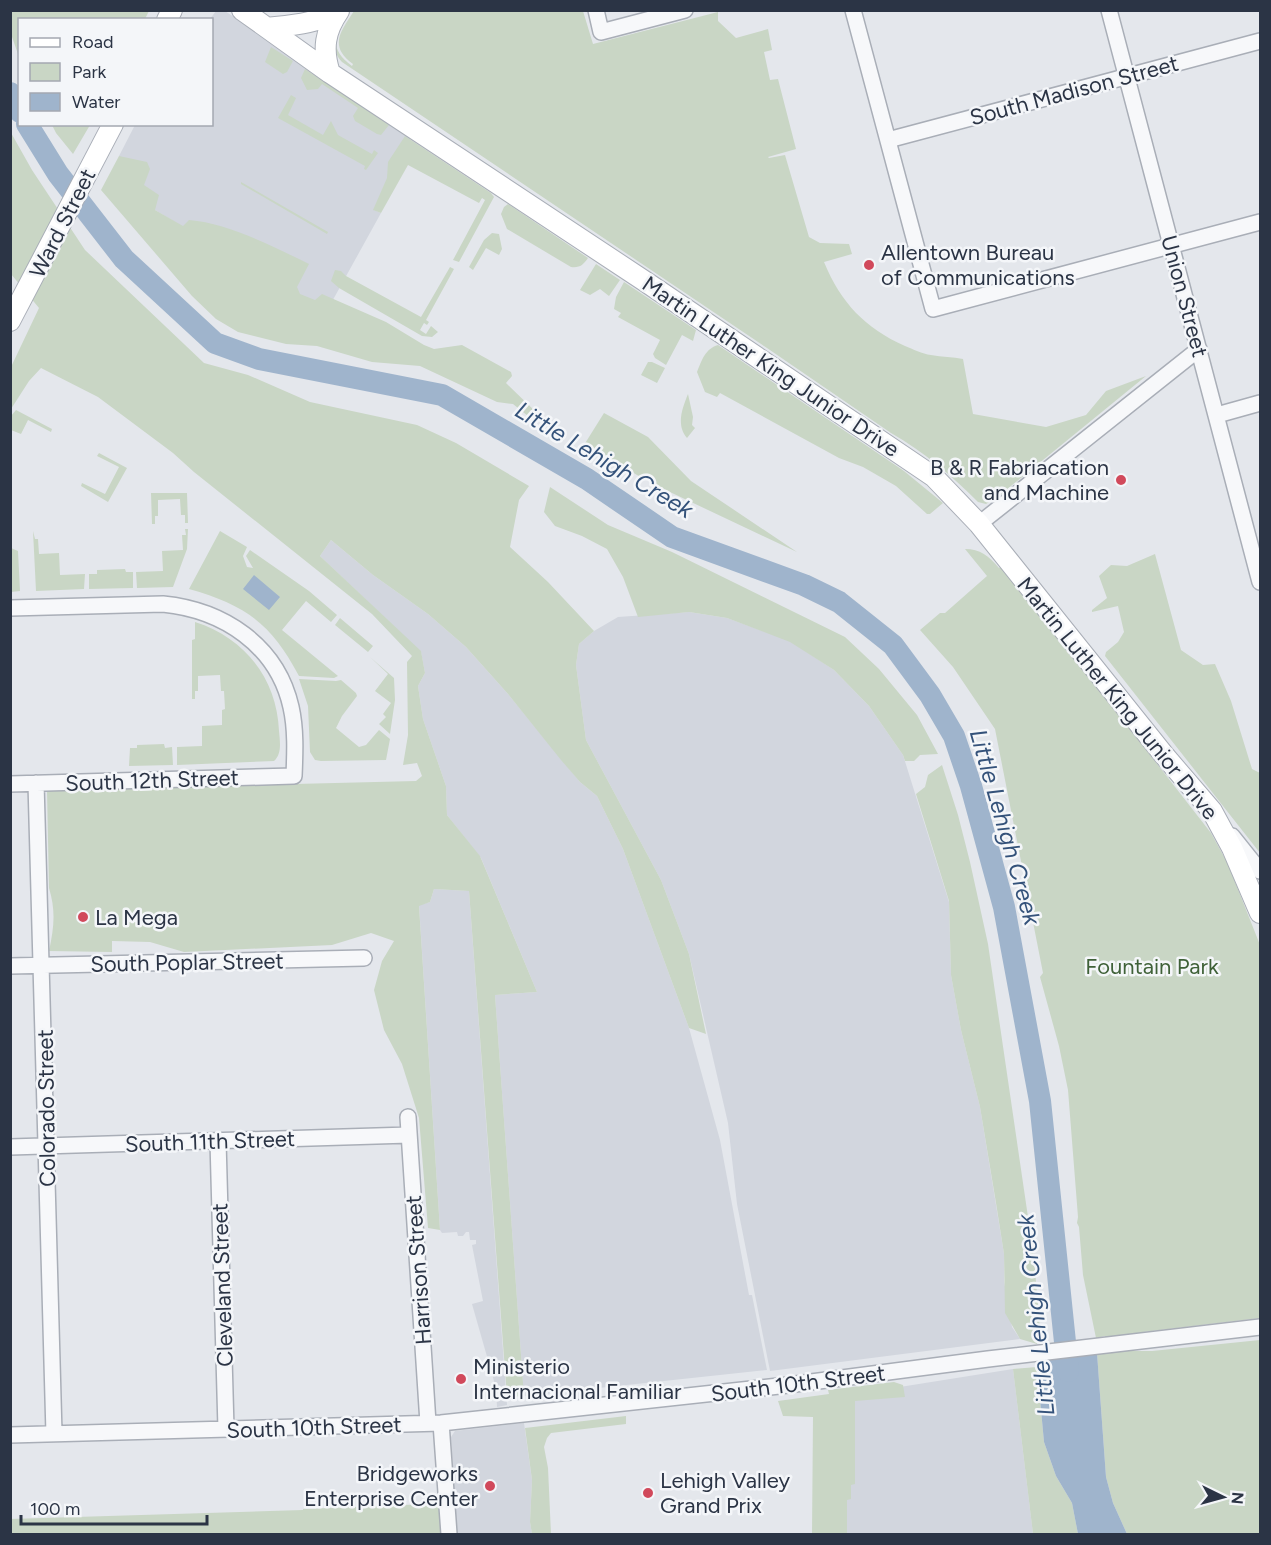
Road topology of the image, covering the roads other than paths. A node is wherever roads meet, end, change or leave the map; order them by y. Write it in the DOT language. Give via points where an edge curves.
graph roads {
  1 [pos="242,10"];
  2 [pos="339,10"];
  3 [pos="596,10"];
  4 [pos="685,10"];
  5 [pos="853,10"];
  6 [pos="1109,10"];
  7 [pos="267,28"];
  8 [pos="1260,41"];
  9 [pos="330,73"];
  10 [pos="1126,76"];
  11 [pos="112,126"];
  12 [pos="888,140"];
  13 [pos="1260,222"];
  14 [pos="1172,245"];
  15 [pos="10,321"];
  16 [pos="1199,349"];
  17 [pos="1260,404"];
  18 [pos="1217,415"];
  19 [pos="979,524"];
  20 [pos="1260,582"];
  21 [pos="10,608"];
  22 [pos="36,783"];
  23 [pos="10,784"];
  24 [pos="1212,811"];
  25 [pos="1260,871"];
  26 [pos="1260,912"];
  27 [pos="364,958"];
  28 [pos="42,965"];
  29 [pos="10,966"];
  30 [pos="408,1117"];
  31 [pos="409,1135"];
  32 [pos="218,1141"];
  33 [pos="47,1146"];
  34 [pos="10,1147"];
  35 [pos="1260,1327"];
  36 [pos="435,1423"];
  37 [pos="226,1429"];
  38 [pos="54,1434"];
  39 [pos="10,1435"];
  40 [pos="449,1534"];
  1 -- 7 [label="main road, Martin Luther King Junior Drive"];
  2 -- 7 [label="main road" via="309,23"];
  2 -- 9 [label="main road" via="326,37"];
  3 -- 4 [label="street" via="601,32"];
  5 -- 12 [label="street"];
  6 -- 10 [label="street, Union Street"];
  7 -- 9 [label="main road, Martin Luther King Junior Drive"];
  8 -- 10 [label="street, South Madison Street"];
  9 -- 19 [label="main road, Martin Luther King Junior Drive" via="912,460"];
  10 -- 12 [label="street, South Madison Street"];
  10 -- 14 [label="street, Union Street"];
  11 -- 15 [label="main road, Ward Street"];
  12 -- 14 [label="street" via="933,309"];
  13 -- 14 [label="street"];
  14 -- 16 [label="street, Union Street"];
  16 -- 18 [label="street, Union Street"];
  16 -- 19 [label="street"];
  17 -- 18 [label="street"];
  18 -- 20 [label="street, Union Street"];
  19 -- 24 [label="main road, Martin Luther King Junior Drive"];
  21 -- 22 [label="street, South 12th Street" via="164,604 202,611 236,627 266,654 286,689 295,729 294,776"];
  22 -- 23 [label="street, South 12th Street"];
  22 -- 28 [label="street, Colorado Street"];
  24 -- 25 [label="street"];
  24 -- 26 [label="main road, Martin Luther King Junior Drive"];
  27 -- 28 [label="street, South Poplar Street"];
  28 -- 29 [label="street, South Poplar Street"];
  28 -- 33 [label="street, Colorado Street"];
  30 -- 31 [label="street, Harrison Street"];
  31 -- 32 [label="street, South 11th Street"];
  31 -- 36 [label="street, Harrison Street"];
  32 -- 33 [label="street, South 11th Street"];
  32 -- 37 [label="street, Cleveland Street"];
  33 -- 34 [label="street, South 11th Street"];
  33 -- 38 [label="street, Colorado Street"];
  35 -- 36 [label="street, South 10th Street" via="788,1385"];
  36 -- 37 [label="street, South 10th Street"];
  36 -- 40 [label="street, Harrison Street"];
  37 -- 38 [label="street, South 10th Street"];
  38 -- 39 [label="street, South 10th Street"];
}
